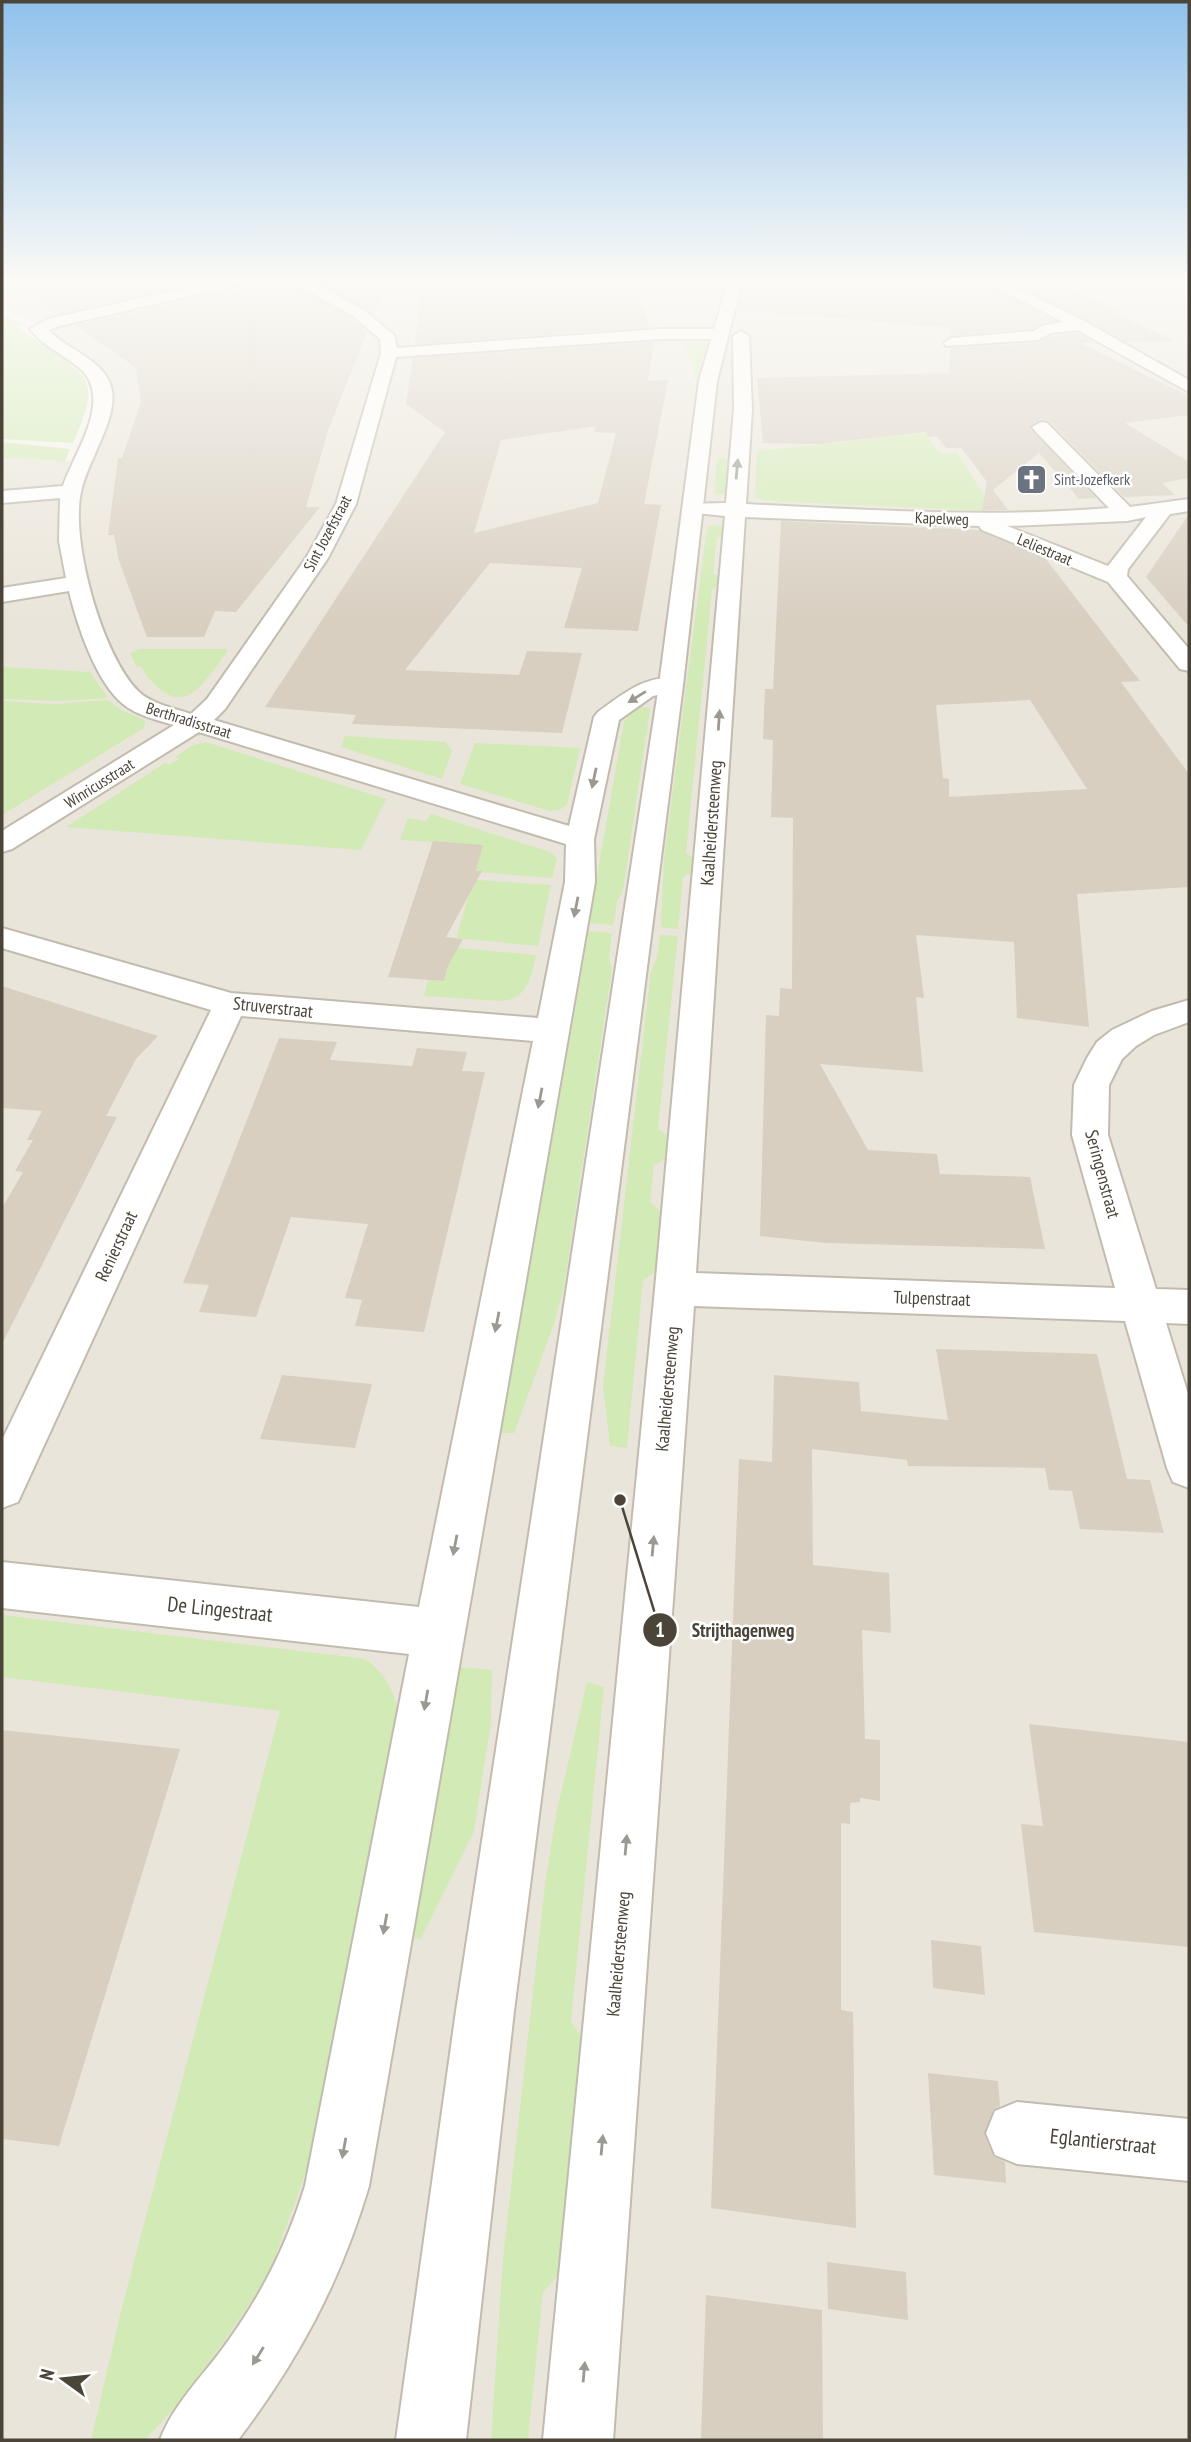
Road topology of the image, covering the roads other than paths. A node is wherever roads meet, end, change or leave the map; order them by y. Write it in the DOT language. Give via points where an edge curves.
graph roads {
  1 [pos="103,395"];
  2 [pos="377,395"];
  3 [pos="709,395"];
  4 [pos="741,395"];
  5 [pos="1041,427"];
  6 [pos="70,491"];
  7 [pos="2,497"];
  8 [pos="1189,505"];
  9 [pos="714,509"];
  10 [pos="1163,509"];
  11 [pos="1127,514"];
  12 [pos="974,519"];
  13 [pos="1116,577"];
  14 [pos="79,583"];
  15 [pos="2,595"];
  16 [pos="1189,664"];
  17 [pos="671,685"];
  18 [pos="197,722"];
  19 [pos="580,839"];
  20 [pos="2,843"];
  21 [pos="2,938"];
  22 [pos="230,1004"];
  23 [pos="1189,1011"];
  24 [pos="553,1031"];
  25 [pos="676,1289"];
  26 [pos="1141,1306"];
  27 [pos="1189,1307"];
  28 [pos="1189,1468"];
  29 [pos="2,1487"];
  30 [pos="2,1585"];
  31 [pos="438,1633"];
  32 [pos="1017,2133"];
  33 [pos="1189,2150"];
  34 [pos="195,2440"];
  35 [pos="431,2440"];
  36 [pos="579,2440"];
  1 -- 6 [label="street, Berthradisstraat"];
  2 -- 18 [label="street, Sint Jozefstraat" via="346,504 317,558 216,704"];
  3 -- 9 [label="street, Kaalheidersteenweg"];
  9 -- 4 [label="street, Kaalheidersteenweg, one-way" via="743,409"];
  5 -- 11 [label="street"];
  6 -- 7 [label="street"];
  6 -- 14 [label="street, Berthradisstraat" via="67,541"];
  8 -- 10 [label="street, Kapelweg"];
  9 -- 12 [label="street, Kapelweg"];
  9 -- 17 [label="street, Kaalheidersteenweg"];
  25 -- 9 [label="street, Kaalheidersteenweg, one-way"];
  10 -- 11 [label="street, Kapelweg"];
  10 -- 13 [label="street" via="1117,569"];
  11 -- 12 [label="street, Kapelweg"];
  12 -- 13 [label="street, Leliestraat"];
  13 -- 16 [label="street, Leliestraat"];
  14 -- 15 [label="street"];
  14 -- 18 [label="street, Berthradisstraat" via="86,617 126,693 138,703"];
  17 -- 19 [label="street, one-way" via="645,691 607,717"];
  17 -- 35 [label="street, Kaalheidersteenweg" via="485,2011"];
  18 -- 19 [label="street, Berthradisstraat"];
  18 -- 20 [label="street, Winricusstraat"];
  19 -- 24 [label="street, one-way" via="580,882"];
  21 -- 22 [label="street, Struverstraat"];
  22 -- 24 [label="street, Struverstraat"];
  22 -- 29 [label="street, Renierstraat"];
  23 -- 26 [label="street, Seringenstraat" via="1131,1032 1100,1064 1090,1086 1090,1135"];
  24 -- 31 [label="street, one-way"];
  25 -- 26 [label="street, Tulpenstraat"];
  36 -- 25 [label="street, Kaalheidersteenweg, one-way"];
  26 -- 27 [label="street, Tulpenstraat"];
  26 -- 28 [label="street, Seringenstraat"];
  30 -- 31 [label="street, De Lingestraat"];
  31 -- 34 [label="street, one-way" via="337,2186 320,2243 293,2301 239,2386"];
  32 -- 33 [label="street, Eglantierstraat"];
}
